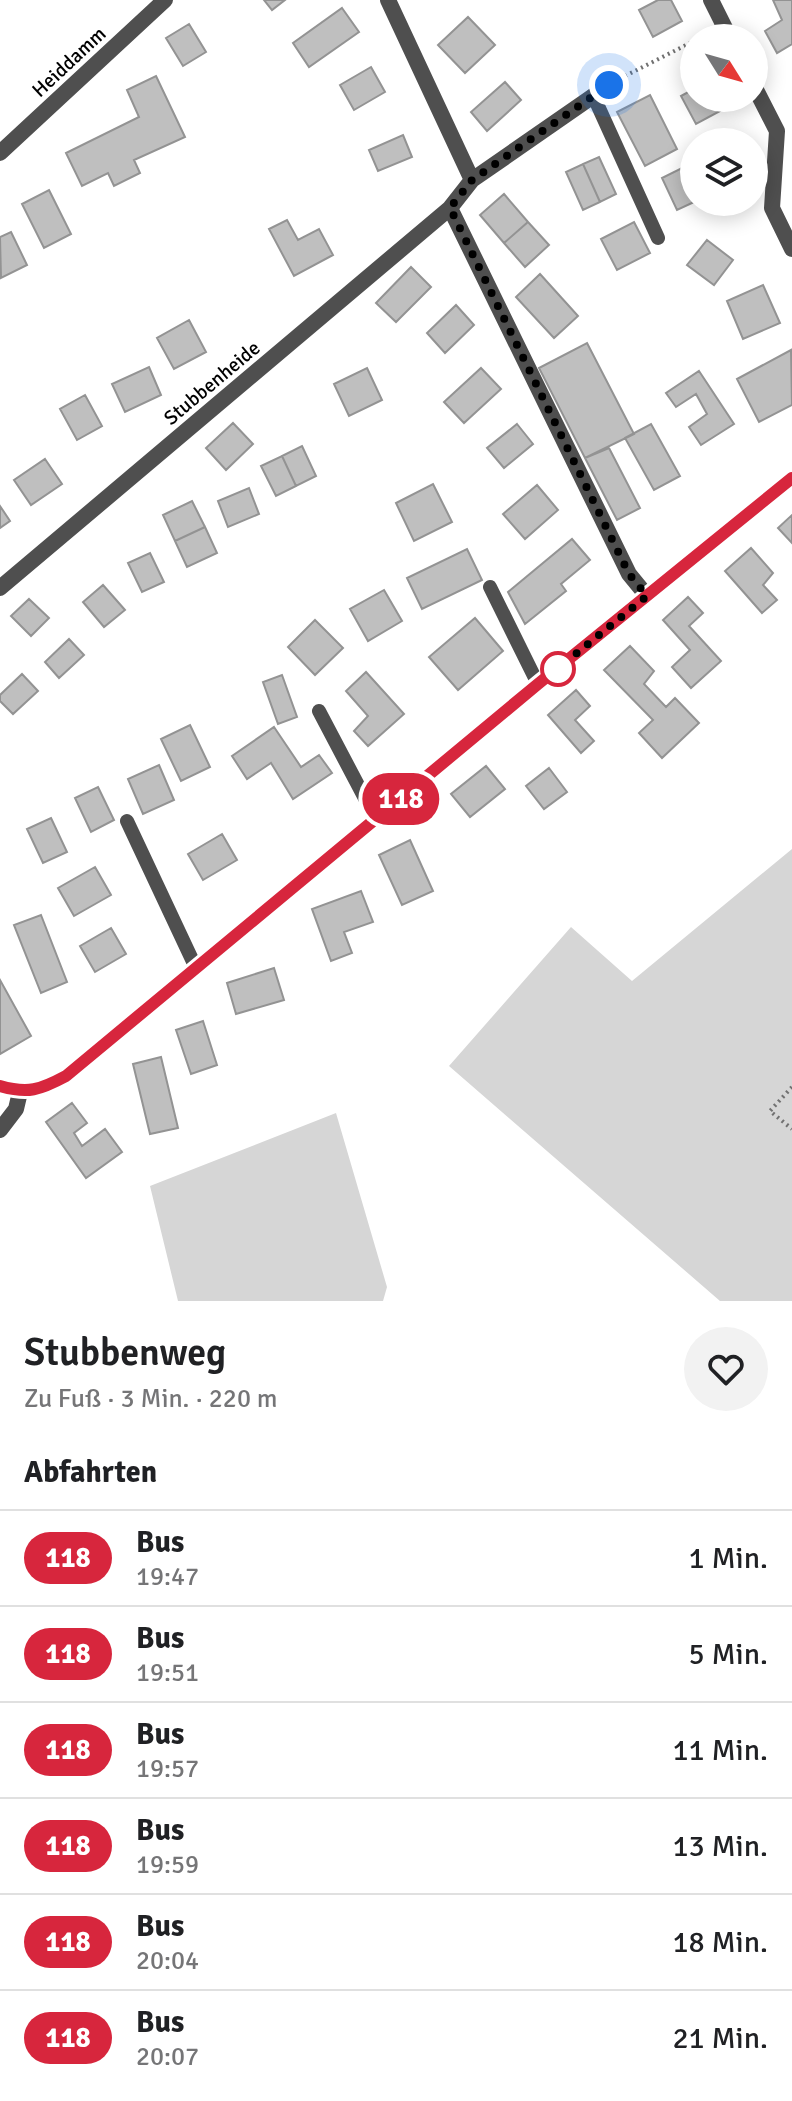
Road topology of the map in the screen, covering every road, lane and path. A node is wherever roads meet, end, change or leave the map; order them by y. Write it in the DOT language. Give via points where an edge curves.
graph roads {
  1 [pos="165,0"];
  2 [pos="388,0"];
  3 [pos="711,0"];
  4 [pos="723,24"];
  5 [pos="680,48"];
  6 [pos="609,85"];
  7 [pos="593,95"];
  8 [pos="767,112"];
  9 [pos="0,153"];
  10 [pos="472,180"];
  11 [pos="450,208"];
  12 [pos="658,238"];
  13 [pos="792,249"];
  14 [pos="792,478"];
  15 [pos="490,587"];
  16 [pos="0,588"];
  17 [pos="647,596"];
  18 [pos="538,684"];
  19 [pos="319,711"];
  20 [pos="378,818"];
  21 [pos="127,821"];
  22 [pos="196,968"];
  23 [pos="0,1086"];
  24 [pos="792,1087"];
  25 [pos="20,1092"];
  26 [pos="792,1129"];
  27 [pos="0,1130"];
  1 -- 9 [label="street, Heiddamm"];
  2 -- 10 [label="street"];
  3 -- 4 [label="street"];
  5 -- 6 [label="path"];
  6 -- 7 [label="street, Stubbenheide"];
  7 -- 10 [label="street, Stubbenheide"];
  7 -- 12 [label="lane"];
  8 -- 13 [label="street" via="777,131 772,208"];
  10 -- 11 [label="street, Stubbenheide"];
  11 -- 16 [label="street, Stubbenheide"];
  11 -- 17 [label="street" via="629,574"];
  14 -- 17 [label="street"];
  15 -- 18 [label="lane"];
  17 -- 18 [label="street"];
  18 -- 20 [label="street"];
  19 -- 20 [label="lane"];
  20 -- 22 [label="street"];
  21 -- 22 [label="lane"];
  22 -- 25 [label="street" via="66,1076"];
  23 -- 25 [label="street"];
  24 -- 26 [label="path" via="770,1111"];
  25 -- 27 [label="street" via="16,1109"];
}
